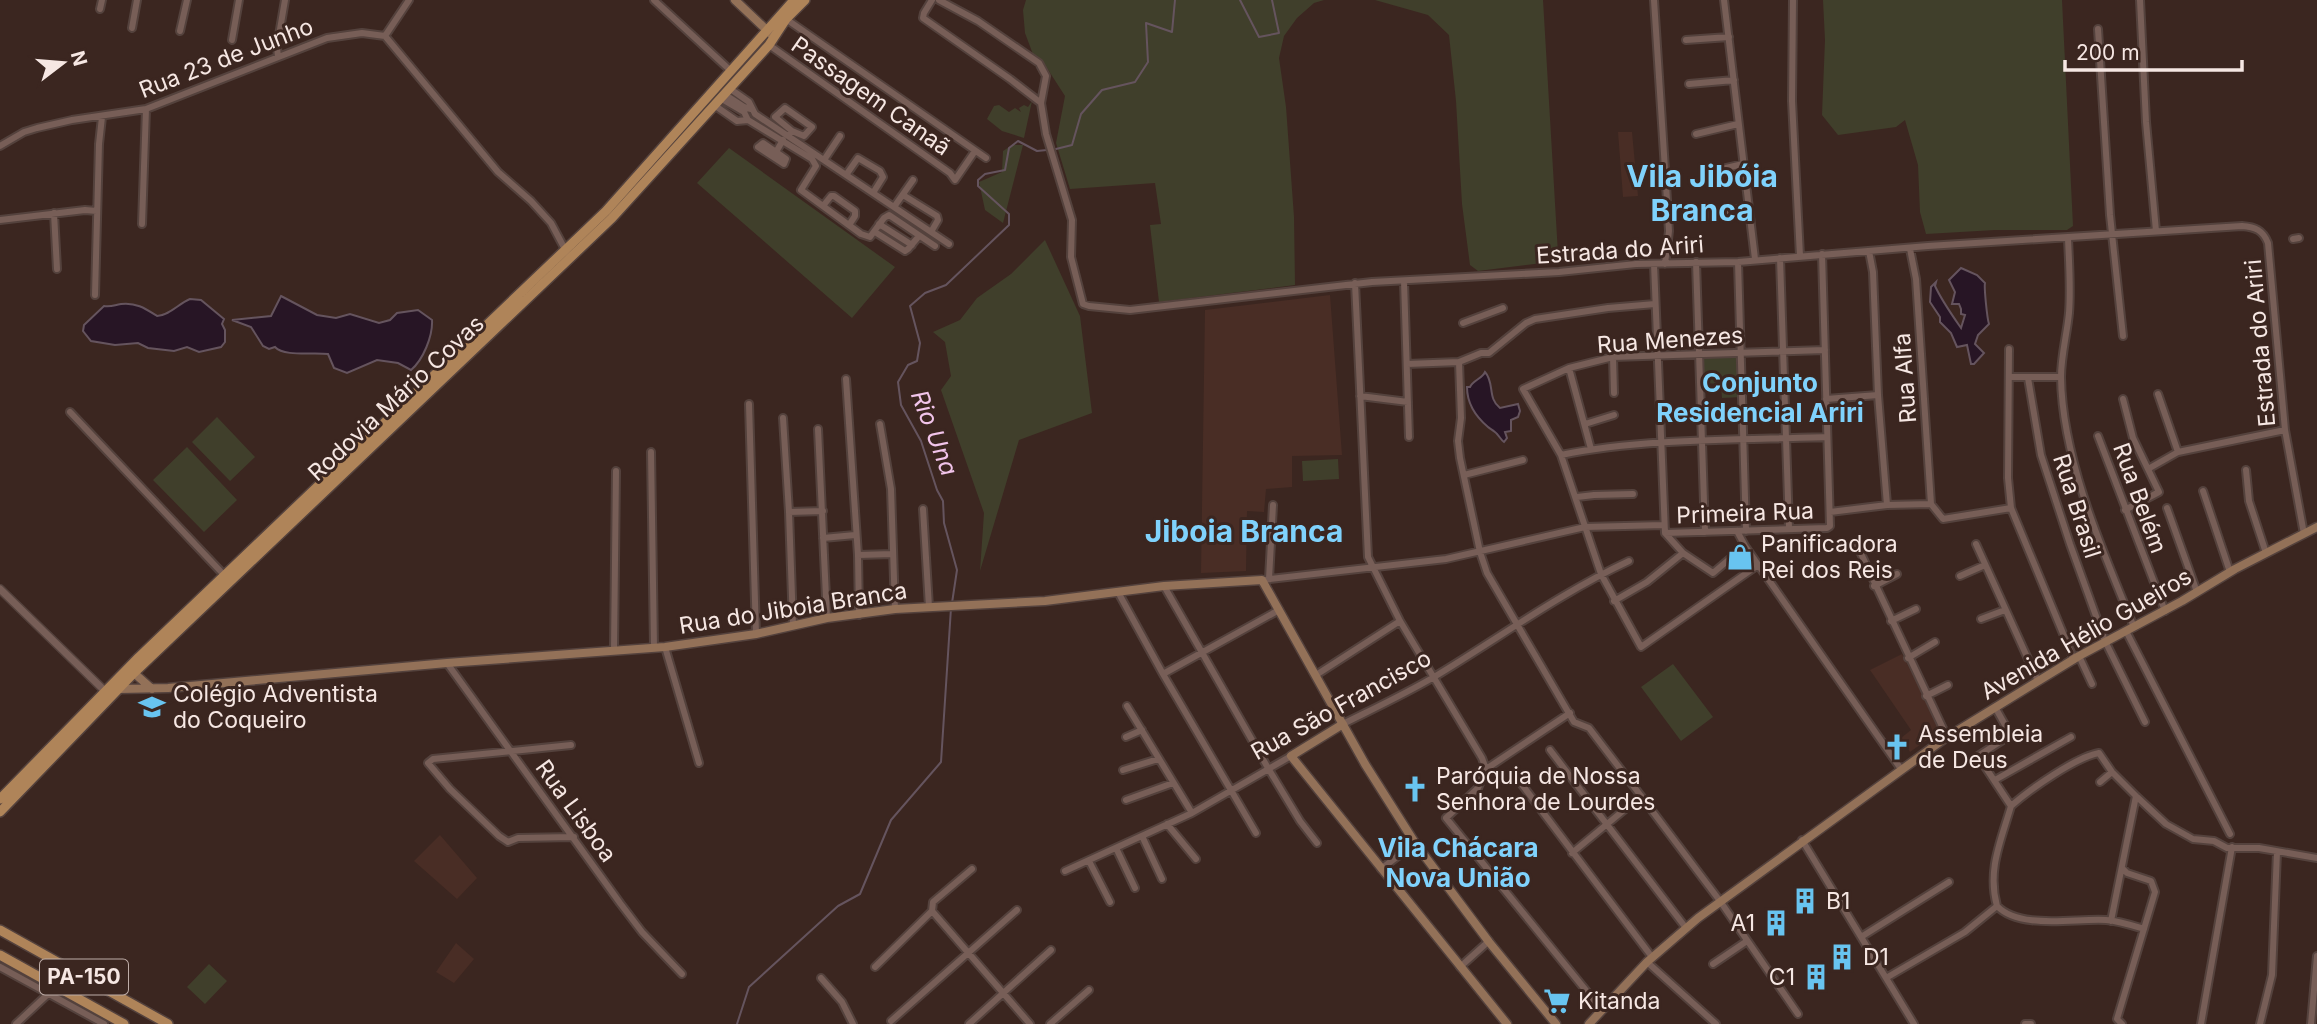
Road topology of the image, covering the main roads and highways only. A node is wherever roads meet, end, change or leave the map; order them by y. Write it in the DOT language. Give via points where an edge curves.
graph roads {
  1 [pos="734,0"];
  2 [pos="794,0"];
  3 [pos="806,0"];
  4 [pos="770,37"];
  5 [pos="568,254"];
  6 [pos="559,262"];
  7 [pos="2316,529"];
  8 [pos="131,670"];
  9 [pos="152,689"];
  10 [pos="112,690"];
  11 [pos="1343,724"];
  12 [pos="60,744"];
  13 [pos="28,777"];
  14 [pos="0,793"];
  15 [pos="0,799"];
  16 [pos="0,812"];
  17 [pos="0,819"];
  18 [pos="0,930"];
  19 [pos="0,955"];
  20 [pos="124,1024"];
  21 [pos="168,1024"];
  22 [pos="1507,1024"];
  23 [pos="1556,1024"];
  24 [pos="1589,1024"];
  1 -- 4 [label="main road"];
  2 -- 4 [label="main road, Rodovia Mário Covas"];
  3 -- 4 [label="main road, Rodovia Mário Covas"];
  4 -- 5 [label="main road, Rodovia Mário Covas" via="731,71"];
  4 -- 5 [label="main road, Rodovia Mário Covas" via="612,218"];
  5 -- 6 [label="main road, Rodovia Mário Covas"];
  6 -- 8 [label="main road, Rodovia Mário Covas"];
  6 -- 8 [label="main road, Rodovia Mário Covas"];
  7 -- 24 [label="main road, Avenida Hélio Gueiros" via="2105,641 1947,737 1686,928"];
  8 -- 9 [label="main road"];
  8 -- 10 [label="main road, Rodovia Mário Covas"];
  9 -- 10 [label="main road, Rua do Jiboia Branca"];
  9 -- 11 [label="main road, Rua do Jiboia Branca" via="654,648 895,609 1045,601 1164,586 1265,580"];
  10 -- 12 [label="main road, Rodovia Mário Covas"];
  11 -- 22 [label="main road, Rua São Francisco" via="1291,756"];
  11 -- 23 [label="main road" via="1415,842"];
  12 -- 13 [label="main road, Rodovia Mário Covas"];
  12 -- 14 [label="main road"];
  12 -- 17 [label="main road"];
  13 -- 15 [label="main road, Rodovia Mário Covas"];
  13 -- 16 [label="main road, Rodovia Mário Covas"];
  18 -- 21 [label="main road, PA-150"];
  19 -- 20 [label="main road, PA-150"];
}
